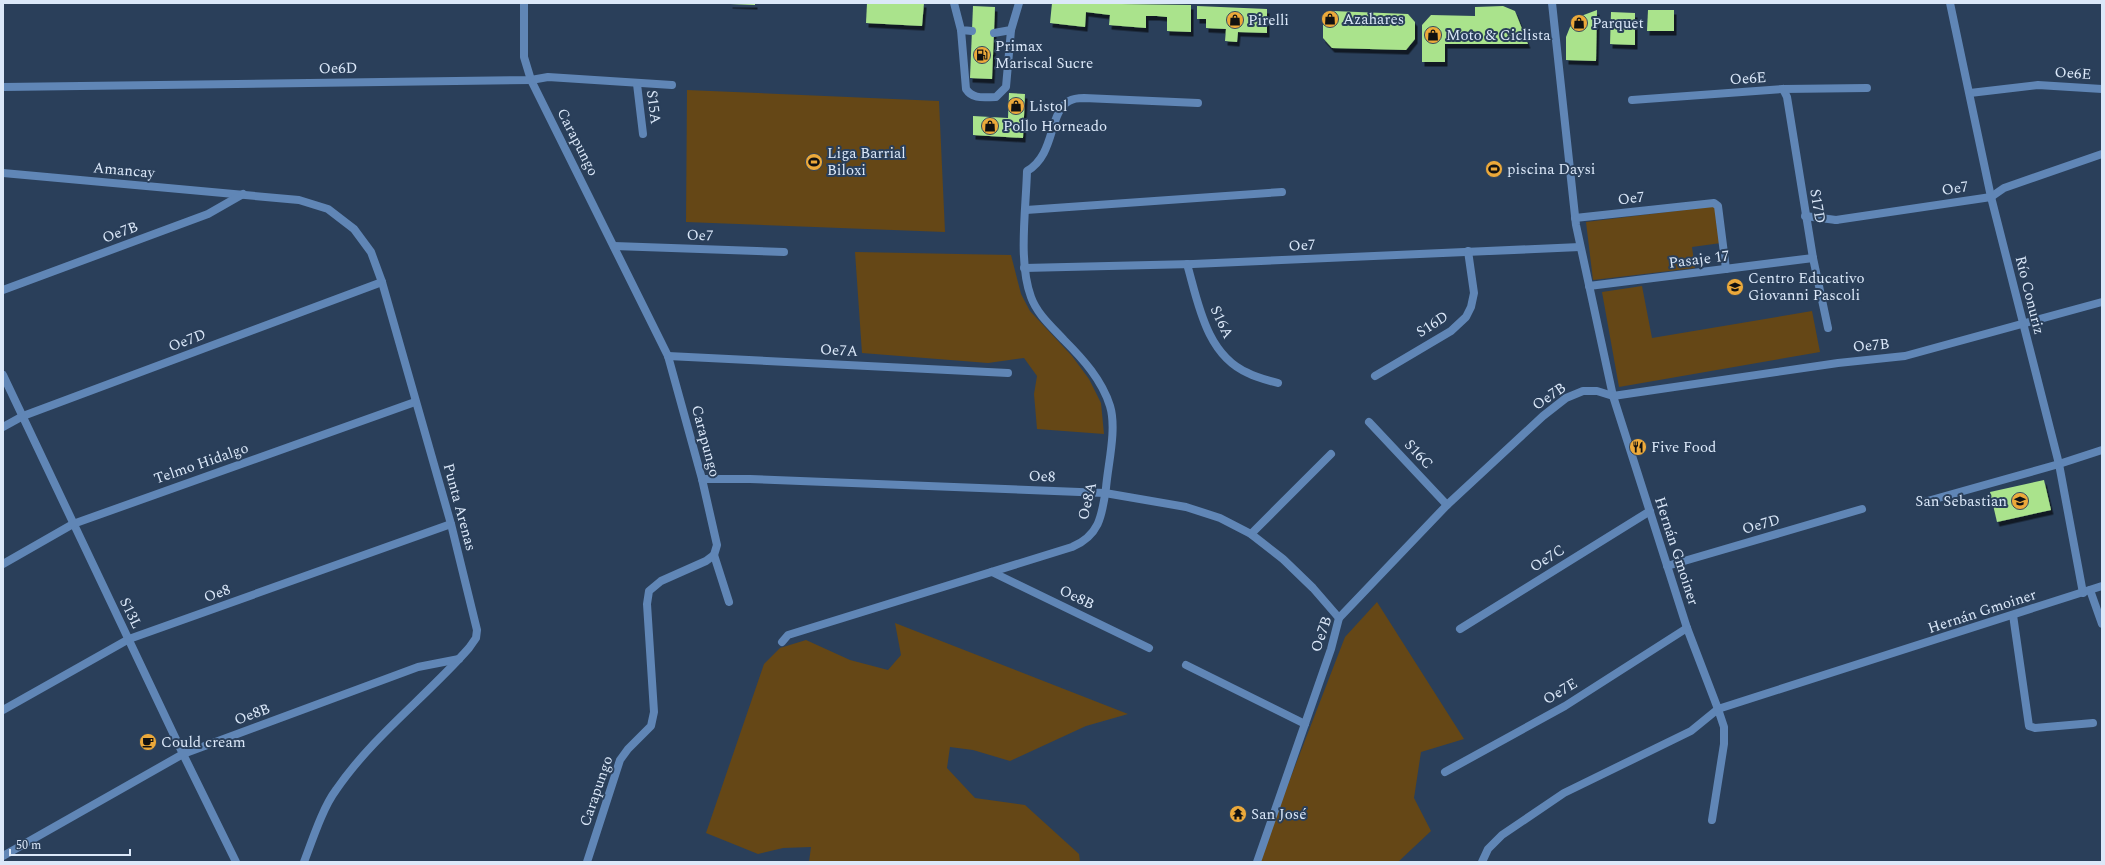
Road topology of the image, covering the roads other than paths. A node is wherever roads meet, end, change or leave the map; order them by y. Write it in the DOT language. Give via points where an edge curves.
graph roads {
  1 [pos="524,3"];
  2 [pos="954,3"];
  3 [pos="1019,3"];
  4 [pos="1552,3"];
  5 [pos="1950,3"];
  6 [pos="961,30"];
  7 [pos="1011,30"];
  8 [pos="972,31"];
  9 [pos="994,33"];
  10 [pos="531,80"];
  11 [pos="637,84"];
  12 [pos="672,86"];
  13 [pos="3,87"];
  14 [pos="1867,88"];
  15 [pos="1783,89"];
  16 [pos="2102,89"];
  17 [pos="1970,94"];
  18 [pos="1632,100"];
  19 [pos="1198,103"];
  20 [pos="643,134"];
  21 [pos="2102,154"];
  22 [pos="3,173"];
  23 [pos="1282,192"];
  24 [pos="243,194"];
  25 [pos="1991,197"];
  26 [pos="1026,210"];
  27 [pos="1805,216"];
  28 [pos="1575,218"];
  29 [pos="614,246"];
  30 [pos="1580,247"];
  31 [pos="1468,251"];
  32 [pos="784,252"];
  33 [pos="1812,258"];
  34 [pos="1187,264"];
  35 [pos="1024,268"];
  36 [pos="1726,269"];
  37 [pos="382,282"];
  38 [pos="1589,286"];
  39 [pos="3,290"];
  40 [pos="2102,302"];
  41 [pos="2023,324"];
  42 [pos="1828,328"];
  43 [pos="668,356"];
  44 [pos="1008,373"];
  45 [pos="3,374"];
  46 [pos="1375,376"];
  47 [pos="1278,383"];
  48 [pos="1613,396"];
  49 [pos="415,402"];
  50 [pos="23,416"];
  51 [pos="1369,422"];
  52 [pos="3,427"];
  53 [pos="2102,450"];
  54 [pos="1331,454"];
  55 [pos="2059,464"];
  56 [pos="702,479"];
  57 [pos="1105,493"];
  58 [pos="1924,502"];
  59 [pos="1448,505"];
  60 [pos="1862,509"];
  61 [pos="1650,512"];
  62 [pos="73,524"];
  63 [pos="451,524"];
  64 [pos="1251,534"];
  65 [pos="714,555"];
  66 [pos="3,564"];
  67 [pos="1667,566"];
  68 [pos="992,572"];
  69 [pos="2102,586"];
  70 [pos="2087,592"];
  71 [pos="729,602"];
  72 [pos="2013,615"];
  73 [pos="1339,618"];
  74 [pos="2102,624"];
  75 [pos="1460,628"];
  76 [pos="1687,628"];
  77 [pos="129,639"];
  78 [pos="782,642"];
  79 [pos="1149,648"];
  80 [pos="460,659"];
  81 [pos="1186,666"];
  82 [pos="1718,709"];
  83 [pos="3,710"];
  84 [pos="2093,723"];
  85 [pos="1305,724"];
  86 [pos="183,754"];
  87 [pos="1445,772"];
  88 [pos="1712,820"];
  89 [pos="3,856"];
  90 [pos="236,862"];
  91 [pos="304,862"];
  92 [pos="587,862"];
  93 [pos="1257,862"];
  94 [pos="1482,862"];
  1 -- 10 [label="street, Carapungo" via="524,57"];
  2 -- 6 [label="street"];
  3 -- 7 [label="street"];
  4 -- 28 [label="street, Hernán Gmoiner"];
  5 -- 17 [label="street, Río Conuriz"];
  6 -- 7 [label="street" via="966,89 976,97 996,97 1006,88"];
  6 -- 8 [label="street"];
  7 -- 9 [label="street"];
  10 -- 11 [label="street, Oe6D" via="548,77"];
  10 -- 13 [label="street, Oe6D"];
  10 -- 29 [label="street, Carapungo"];
  11 -- 12 [label="street, Oe6D"];
  11 -- 20 [label="street, S15A"];
  14 -- 15 [label="street, Oe6E"];
  15 -- 18 [label="street, Oe6E"];
  15 -- 27 [label="street, S17D" via="1787,97"];
  16 -- 17 [label="street, Oe6E" via="2038,85"];
  17 -- 25 [label="street, Río Conuriz"];
  19 -- 26 [label="street, Oe8A" via="1084,98 1071,100 1060,111 1042,158 1027,171"];
  21 -- 25 [label="street, Oe7" via="2004,188"];
  22 -- 24 [label="street, Amancay"];
  23 -- 26 [label="street"];
  24 -- 37 [label="street, Punta Arenas" via="300,200 328,209 354,229 371,252"];
  24 -- 39 [label="street, Oe7B" via="208,214"];
  25 -- 27 [label="street, Oe7" via="1836,220"];
  25 -- 41 [label="street, Río Conuriz"];
  26 -- 35 [label="street, Oe8A"];
  27 -- 33 [label="street, S17D"];
  28 -- 30 [label="street, Hernán Gmoiner"];
  28 -- 36 [label="street, Oe7" via="1714,203 1718,206"];
  29 -- 32 [label="street, Oe7"];
  29 -- 43 [label="street, Carapungo"];
  30 -- 31 [label="street, Oe7"];
  30 -- 38 [label="street, Hernán Gmoiner"];
  31 -- 34 [label="street, Oe7"];
  31 -- 46 [label="street, S16D" via="1474,293 1472,307 1466,317 1450,331"];
  33 -- 36 [label="street, Pasaje 17"];
  33 -- 42 [label="street, S17D"];
  34 -- 35 [label="street, Oe7"];
  34 -- 47 [label="street, S16A" via="1205,324 1215,345 1231,362 1247,373"];
  35 -- 57 [label="street, Oe8A" via="1031,298 1039,313 1088,364 1110,407 1112,426"];
  36 -- 38 [label="street, Pasaje 17"];
  37 -- 49 [label="street, Punta Arenas"];
  37 -- 50 [label="street, Oe7D"];
  38 -- 48 [label="street, Hernán Gmoiner"];
  40 -- 41 [label="street, Oe7B"];
  41 -- 48 [label="street, Oe7B" via="1905,356 1838,362"];
  41 -- 55 [label="street, Río Conuriz"];
  43 -- 44 [label="street, Oe7A"];
  43 -- 56 [label="street, Carapungo"];
  45 -- 50 [label="street, S13L"];
  48 -- 59 [label="street, Oe7B" via="1597,391 1584,391 1566,398 1543,416"];
  48 -- 61 [label="street, Hernán Gmoiner"];
  49 -- 62 [label="street, Telmo Hidalgo"];
  49 -- 63 [label="street, Punta Arenas"];
  50 -- 52 [label="street, Oe7D"];
  50 -- 62 [label="street, S13L"];
  51 -- 59 [label="street, S16C"];
  53 -- 55 [label="street"];
  54 -- 64 [label="street"];
  55 -- 58 [label="street"];
  55 -- 70 [label="street, Río Conuriz"];
  56 -- 57 [label="street, Oe8" via="750,478"];
  56 -- 65 [label="street, Carapungo" via="717,545"];
  57 -- 64 [label="street, Oe8" via="1186,507 1220,518"];
  57 -- 68 [label="street, Oe8A" via="1098,525 1093,534 1080,543"];
  59 -- 73 [label="street, Oe7B"];
  60 -- 67 [label="street, Oe7D"];
  61 -- 67 [label="street, Hernán Gmoiner"];
  61 -- 75 [label="street, Oe7C"];
  62 -- 66 [label="street, Telmo Hidalgo"];
  62 -- 77 [label="street, S13L"];
  63 -- 77 [label="street, Oe8"];
  63 -- 80 [label="street, Punta Arenas" via="477,630 476,638"];
  64 -- 73 [label="street, Oe8" via="1288,564"];
  65 -- 71 [label="street"];
  65 -- 92 [label="street, Carapungo" via="661,581 649,591 647,604 654,712 651,726 628,748 620,760"];
  67 -- 76 [label="street, Hernán Gmoiner"];
  68 -- 78 [label="street, Oe8A" via="788,635"];
  68 -- 79 [label="street, Oe8B"];
  69 -- 70 [label="street, Hernán Gmoiner"];
  70 -- 72 [label="street, Hernán Gmoiner"];
  70 -- 74 [label="street, Río Conuriz"];
  72 -- 82 [label="street, Hernán Gmoiner"];
  72 -- 84 [label="street" via="2029,726 2035,728"];
  73 -- 85 [label="street, Oe7B"];
  76 -- 82 [label="street, Hernán Gmoiner"];
  76 -- 87 [label="street, Oe7E" via="1565,706"];
  77 -- 83 [label="street, Oe8"];
  77 -- 86 [label="street, S13L"];
  80 -- 86 [label="street, Oe8B" via="418,667"];
  80 -- 91 [label="street, Punta Arenas" via="364,752 339,786"];
  81 -- 85 [label="street"];
  82 -- 88 [label="street" via="1724,727 1724,744"];
  82 -- 94 [label="street" via="1691,731 1564,793 1502,835 1488,849"];
  85 -- 93 [label="street, Oe7B"];
  86 -- 89 [label="street, Oe8B"];
  86 -- 90 [label="street, S13L"];
}
